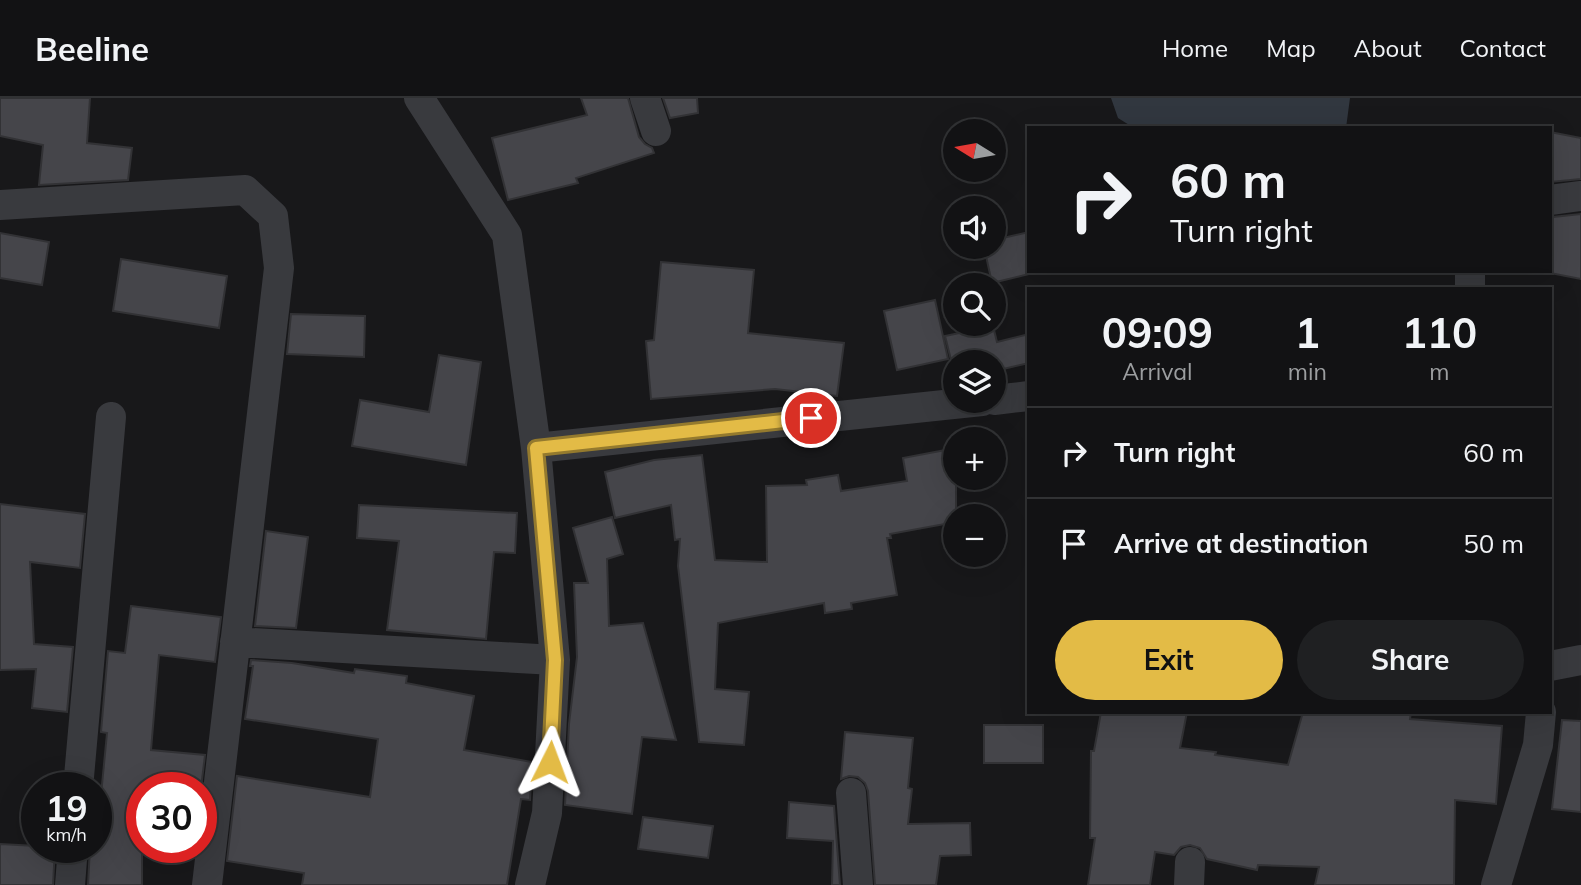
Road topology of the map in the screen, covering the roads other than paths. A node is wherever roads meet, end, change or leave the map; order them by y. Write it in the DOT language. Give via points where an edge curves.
graph roads {
  1 [pos="419,98"];
  2 [pos="645,98"];
  3 [pos="656,131"];
  4 [pos="1581,196"];
  5 [pos="1552,200"];
  6 [pos="0,205"];
  7 [pos="1027,396"];
  8 [pos="1006,399"];
  9 [pos="943,405"];
  10 [pos="111,417"];
  11 [pos="536,448"];
  12 [pos="235,642"];
  13 [pos="555,660"];
  14 [pos="1581,660"];
  15 [pos="1552,666"];
  16 [pos="1541,714"];
  17 [pos="79,772"];
  18 [pos="851,793"];
  19 [pos="72,863"];
  20 [pos="70,885"];
  21 [pos="207,885"];
  22 [pos="530,885"];
  23 [pos="858,885"];
  24 [pos="1496,885"];
  1 -- 11 [label="street" via="507,235"];
  2 -- 3 [label="street"];
  4 -- 5 [label="street"];
  6 -- 12 [label="street" via="245,190 273,216 279,268"];
  7 -- 8 [label="street"];
  9 -- 11 [label="street"];
  10 -- 17 [label="street"];
  11 -- 13 [label="street"];
  12 -- 13 [label="street"];
  12 -- 21 [label="street"];
  13 -- 22 [label="street" via="547,813"];
  14 -- 15 [label="street"];
  16 -- 24 [label="street" via="1538,745"];
  18 -- 23 [label="street"];
  19 -- 20 [label="street"];
}
